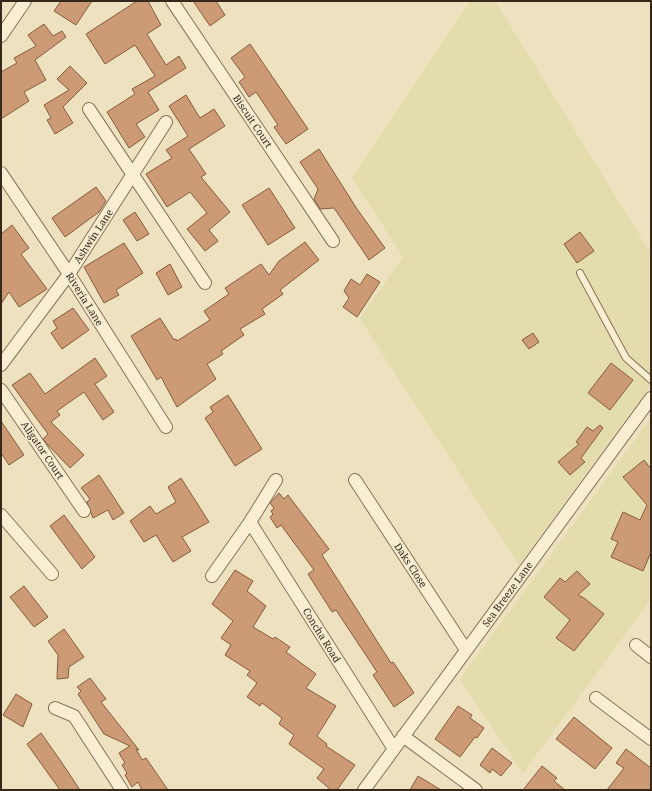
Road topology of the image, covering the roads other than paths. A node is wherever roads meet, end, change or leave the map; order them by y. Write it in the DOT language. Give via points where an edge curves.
graph roads {
  1 [pos="25,1"];
  2 [pos="172,1"];
  3 [pos="3,29"];
  4 [pos="88,109"];
  5 [pos="166,122"];
  6 [pos="1,173"];
  7 [pos="133,174"];
  8 [pos="333,241"];
  9 [pos="580,273"];
  10 [pos="69,274"];
  11 [pos="205,283"];
  12 [pos="1,365"];
  13 [pos="651,380"];
  14 [pos="1,390"];
  15 [pos="651,398"];
  16 [pos="166,427"];
  17 [pos="276,480"];
  18 [pos="355,480"];
  19 [pos="84,511"];
  20 [pos="1,515"];
  21 [pos="250,522"];
  22 [pos="52,574"];
  23 [pos="212,576"];
  24 [pos="636,645"];
  25 [pos="466,650"];
  26 [pos="651,657"];
  27 [pos="596,698"];
  28 [pos="55,708"];
  29 [pos="403,736"];
  30 [pos="651,740"];
  31 [pos="394,749"];
  32 [pos="122,790"];
  33 [pos="364,790"];
  34 [pos="476,790"];
  1 -- 3 [label="street"];
  2 -- 8 [label="street, Biscuit Court"];
  4 -- 7 [label="street"];
  5 -- 7 [label="street, Ashwin Lane"];
  6 -- 10 [label="street, Riveria Lane"];
  7 -- 10 [label="street, Ashwin Lane"];
  7 -- 11 [label="street"];
  9 -- 13 [label="lane" via="626,358"];
  10 -- 12 [label="street, Ashwin Lane"];
  10 -- 16 [label="street, Riveria Lane"];
  14 -- 19 [label="street, Aligator Court"];
  15 -- 25 [label="street, Sea Breeze Lane"];
  17 -- 21 [label="street"];
  18 -- 25 [label="street, Daks Close"];
  20 -- 22 [label="street"];
  21 -- 23 [label="street"];
  21 -- 31 [label="street, Concha Road"];
  24 -- 26 [label="street"];
  25 -- 29 [label="street, Sea Breeze Lane"];
  27 -- 30 [label="street"];
  28 -- 32 [label="street" via="74,716"];
  29 -- 31 [label="street, Sea Breeze Lane"];
  29 -- 34 [label="street"];
  31 -- 33 [label="street, Sea Breeze Lane"];
}
